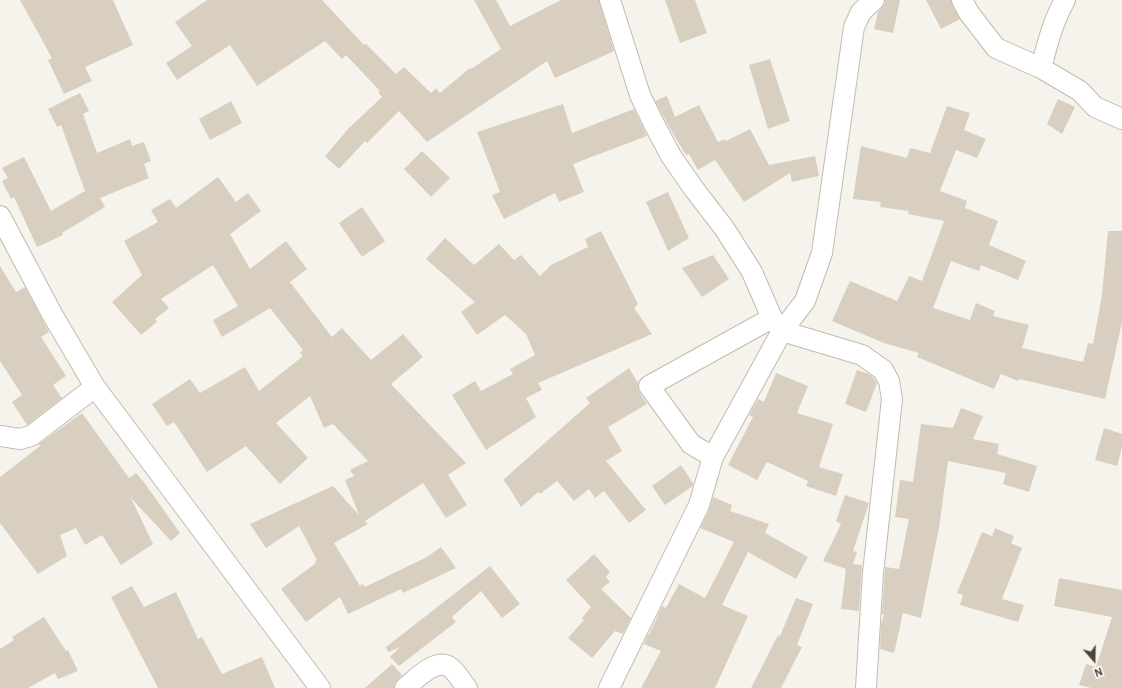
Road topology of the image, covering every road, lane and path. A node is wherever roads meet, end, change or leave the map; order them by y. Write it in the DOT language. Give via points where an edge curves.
graph roads {
  1 [pos="610,0"];
  2 [pos="962,0"];
  3 [pos="1061,2"];
  4 [pos="864,4"];
  5 [pos="1041,68"];
  6 [pos="1122,119"];
  7 [pos="0,216"];
  8 [pos="777,324"];
  9 [pos="95,387"];
  10 [pos="0,436"];
  11 [pos="713,457"];
  12 [pos="320,688"];
  13 [pos="405,688"];
  14 [pos="467,688"];
  15 [pos="609,688"];
  16 [pos="866,688"];
  1 -- 8 [label="street" via="640,94 653,122 671,156 724,228 752,272"];
  2 -- 5 [label="street" via="996,48"];
  3 -- 5 [label="street"];
  4 -- 8 [label="street" via="854,27 822,253 805,301"];
  5 -- 6 [label="street" via="1080,91 1094,106"];
  7 -- 9 [label="street" via="52,314"];
  8 -- 11 [label="street"];
  8 -- 11 [label="street" via="649,386 691,444"];
  8 -- 16 [label="street" via="862,356 882,370 889,381 892,399 873,573"];
  9 -- 10 [label="street" via="30,436 20,439"];
  9 -- 12 [label="street"];
  11 -- 15 [label="street" via="700,505"];
  13 -- 14 [label="street" via="433,666 442,664 451,667"];
}
